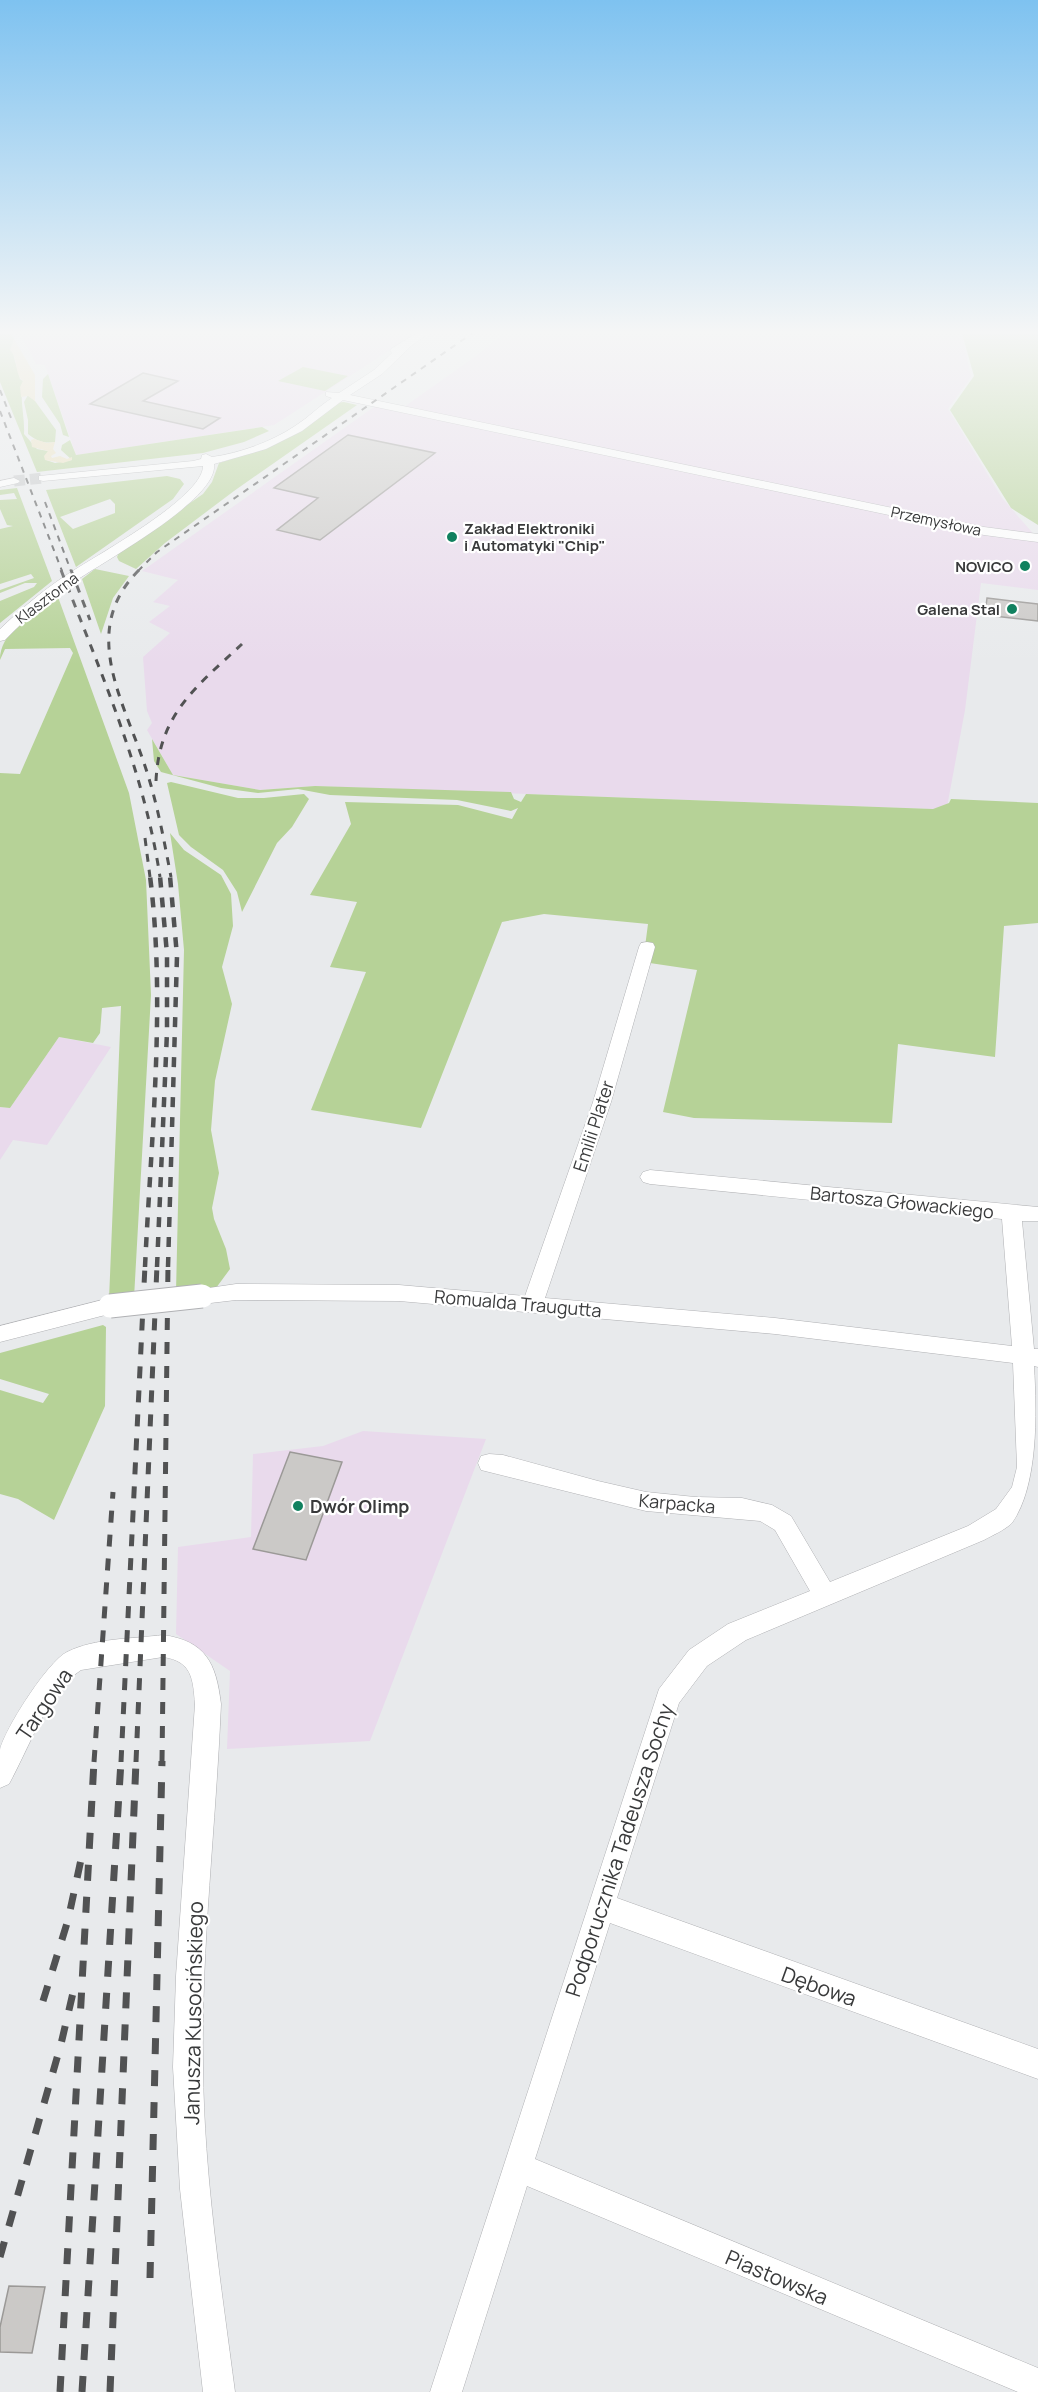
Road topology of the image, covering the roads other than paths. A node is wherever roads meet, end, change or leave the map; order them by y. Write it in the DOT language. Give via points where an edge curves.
graph roads {
  1 [pos="273,442"];
  2 [pos="557,442"];
  3 [pos="207,459"];
  4 [pos="192,462"];
  5 [pos="43,478"];
  6 [pos="14,482"];
  7 [pos="0,484"];
  8 [pos="198,489"];
  9 [pos="1038,538"];
  10 [pos="0,638"];
  11 [pos="647,947"];
  12 [pos="650,1177"];
  13 [pos="1011,1213"];
  14 [pos="1038,1214"];
  15 [pos="534,1304"];
  16 [pos="0,1334"];
  17 [pos="1031,1358"];
  18 [pos="489,1462"];
  19 [pos="825,1595"];
  20 [pos="176,1647"];
  21 [pos="0,1775"];
  22 [pos="601,1906"];
  23 [pos="1038,2064"];
  24 [pos="518,2167"];
  25 [pos="1038,2385"];
  26 [pos="219,2392"];
  27 [pos="446,2392"];
  1 -- 3 [label="street" via="245,453"];
  2 -- 9 [label="street, Przemysłowa" via="973,529"];
  3 -- 4 [label="street"];
  3 -- 8 [label="street" via="208,474"];
  4 -- 5 [label="street"];
  4 -- 8 [label="street" via="198,475"];
  6 -- 7 [label="street"];
  8 -- 10 [label="street, Klasztorna" via="173,511 37,603"];
  11 -- 15 [label="street, Emilii Plater" via="602,1102"];
  12 -- 13 [label="street, Bartosza Głowackiego"];
  13 -- 14 [label="street"];
  13 -- 17 [label="street, Bartosza Głowackiego"];
  15 -- 16 [label="street, Romualda Traugutta, bridge" via="399,1293 236,1292 110,1306"];
  15 -- 17 [label="street, Romualda Traugutta" via="775,1326"];
  17 -- 19 [label="street, Podporucznika Tadeusza Sochy" via="1028,1467 1023,1490 1004,1516 976,1533"];
  18 -- 19 [label="street, Karpacka" via="633,1500 740,1508 775,1515"];
  19 -- 22 [label="street, Podporucznika Tadeusza Sochy" via="737,1632 698,1658 668,1696"];
  20 -- 21 [label="street, Targowa" via="126,1650 72,1661 44,1695"];
  20 -- 26 [label="street, Janusza Kusocińskiego" via="189,1653 201,1667 208,1704 193,1911 188,2069 201,2241"];
  22 -- 23 [label="street, Dębowa"];
  22 -- 24 [label="street, Podporucznika Tadeusza Sochy"];
  24 -- 25 [label="street, Piastowska"];
  24 -- 27 [label="street, Podporucznika Tadeusza Sochy"];
}
